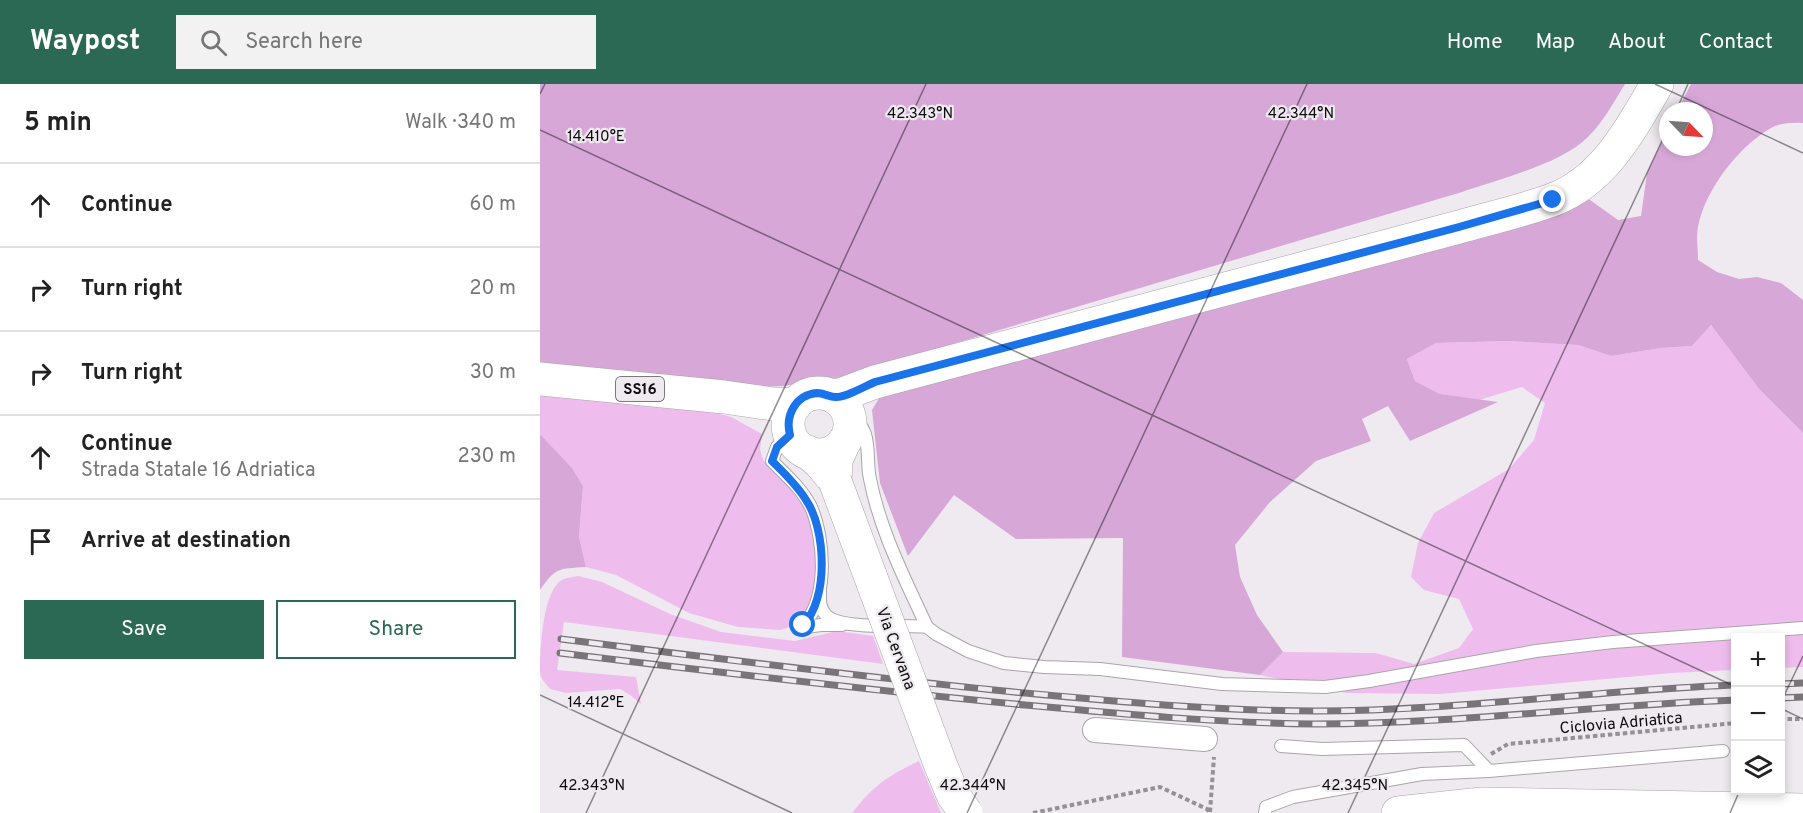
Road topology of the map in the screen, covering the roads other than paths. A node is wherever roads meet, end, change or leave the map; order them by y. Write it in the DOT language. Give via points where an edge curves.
graph roads {
  1 [pos="1657,84"];
  2 [pos="540,379"];
  3 [pos="844,417"];
  4 [pos="795,430"];
  5 [pos="835,481"];
  6 [pos="820,591"];
  7 [pos="859,625"];
  8 [pos="927,627"];
  9 [pos="1803,628"];
  10 [pos="1095,730"];
  11 [pos="1210,744"];
  12 [pos="1281,746"];
  13 [pos="1723,751"];
  14 [pos="1489,771"];
  15 [pos="1720,807"];
  16 [pos="1803,810"];
  17 [pos="966,813"];
  18 [pos="1266,813"];
  19 [pos="1398,813"];
  1 -- 3 [label="main road, SS16" via="1629,132 1598,172 1553,200 875,382"];
  2 -- 4 [label="main road, SS16" via="773,404"];
  3 -- 4 [label="main road, SS16" via="827,394 809,394"];
  3 -- 4 [label="main road, SS16" via="837,449 827,453 817,454"];
  3 -- 5 [label="main road, Via Cervana"];
  3 -- 8 [label="lane" via="858,421 865,433 872,490 885,533"];
  4 -- 5 [label="main road, Via Cervana"];
  4 -- 6 [label="lane" via="777,447 772,461 790,478 813,514 820,549"];
  5 -- 17 [label="main road, Via Cervana, bridge" via="941,766 953,795"];
  6 -- 7 [label="lane" via="826,616 835,622"];
  6 -- 7 [label="lane" via="811,616 798,629"];
  7 -- 8 [label="lane"];
  8 -- 9 [label="lane" via="968,651 1004,663 1100,669 1222,684 1325,687 1536,651"];
  10 -- 11 [label="street"];
  12 -- 14 [label="lane" via="1322,749 1464,745"];
  13 -- 14 [label="lane"];
  14 -- 18 [label="lane" via="1422,774 1293,797 1266,807"];
  15 -- 16 [label="main road"];
  15 -- 19 [label="main road" via="1482,804"];
}
